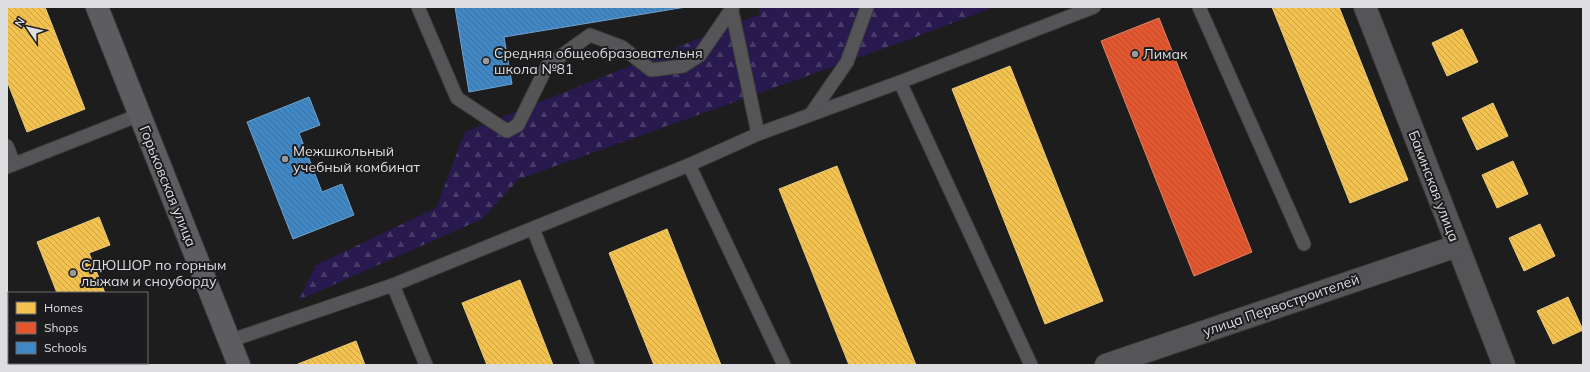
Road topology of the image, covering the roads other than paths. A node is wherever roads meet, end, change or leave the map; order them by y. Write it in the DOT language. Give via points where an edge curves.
graph roads {
  1 [pos="97,7"];
  2 [pos="418,7"];
  3 [pos="866,7"];
  4 [pos="1094,7"];
  5 [pos="1199,7"];
  6 [pos="1365,7"];
  7 [pos="733,9"];
  8 [pos="900,82"];
  9 [pos="811,114"];
  10 [pos="140,116"];
  11 [pos="758,134"];
  12 [pos="7,146"];
  13 [pos="689,165"];
  14 [pos="10,166"];
  15 [pos="533,229"];
  16 [pos="1304,244"];
  17 [pos="1457,246"];
  18 [pos="393,285"];
  19 [pos="229,340"];
  20 [pos="238,365"];
  21 [pos="426,365"];
  22 [pos="588,365"];
  23 [pos="784,365"];
  24 [pos="1031,365"];
  25 [pos="1106,365"];
  26 [pos="1504,365"];
  1 -- 10 [label="street, Горьковская улица"];
  2 -- 7 [label="lane" via="456,98 507,131 518,125 547,66 590,35 622,47 651,70 683,66 700,55"];
  3 -- 9 [label="lane" via="847,62"];
  4 -- 8 [label="lane"];
  5 -- 16 [label="lane"];
  6 -- 17 [label="street, Бакинская улица"];
  7 -- 11 [label="lane"];
  8 -- 9 [label="lane"];
  8 -- 24 [label="lane"];
  9 -- 11 [label="lane"];
  10 -- 14 [label="lane"];
  10 -- 19 [label="street, Горьковская улица"];
  11 -- 13 [label="lane"];
  12 -- 14 [label="lane"];
  13 -- 15 [label="lane"];
  13 -- 23 [label="lane"];
  15 -- 18 [label="lane"];
  15 -- 22 [label="lane"];
  17 -- 25 [label="street, улица Первостроителей"];
  17 -- 26 [label="street, Бакинская улица"];
  18 -- 19 [label="lane"];
  18 -- 21 [label="lane"];
  19 -- 20 [label="street, Горьковская улица"];
}
